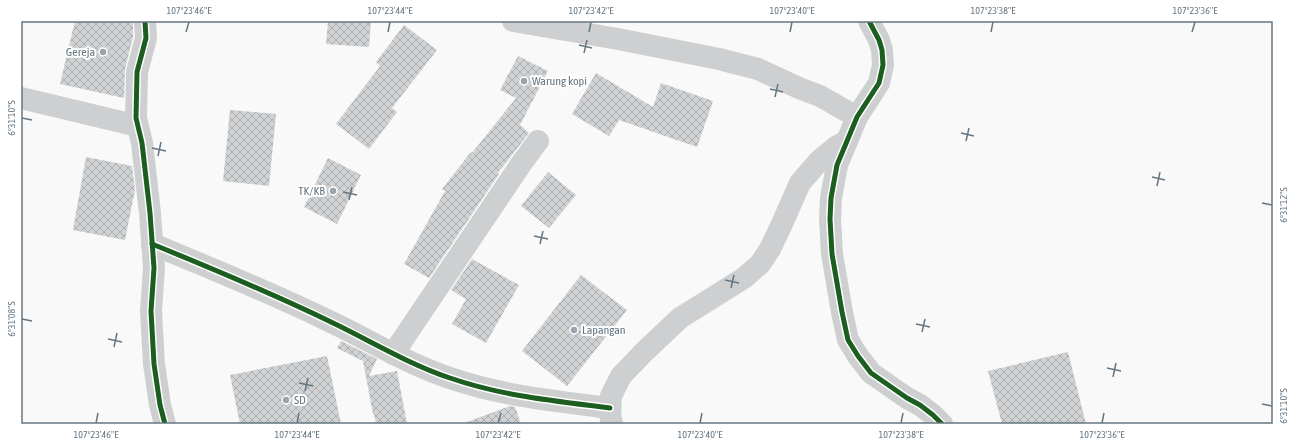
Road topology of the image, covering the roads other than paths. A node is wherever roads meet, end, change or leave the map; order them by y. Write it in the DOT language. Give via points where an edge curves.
graph roads {
  1 [pos="145,21"];
  2 [pos="513,21"];
  3 [pos="869,21"];
  4 [pos="21,98"];
  5 [pos="857,117"];
  6 [pos="138,126"];
  7 [pos="847,140"];
  8 [pos="538,141"];
  9 [pos="152,244"];
  10 [pos="393,354"];
  11 [pos="611,416"];
  12 [pos="166,424"];
  13 [pos="942,424"];
  1 -- 6 [label="street" via="146,38 137,72"];
  2 -- 5 [label="street" via="618,39 758,69 820,96"];
  3 -- 5 [label="street" via="879,40 883,65 879,83"];
  4 -- 6 [label="street"];
  5 -- 7 [label="street"];
  6 -- 9 [label="street" via="142,142"];
  7 -- 11 [label="street" via="819,161 800,182 770,249 760,264 744,278 680,318 622,376 611,396"];
  7 -- 13 [label="street" via="837,165 830,219 832,254 848,340 871,373 925,408"];
  8 -- 10 [label="street"];
  9 -- 10 [label="street" via="330,321"];
  9 -- 12 [label="street" via="154,268 151,312 154,364 160,405"];
  10 -- 11 [label="street" via="449,378 481,388"];
}
